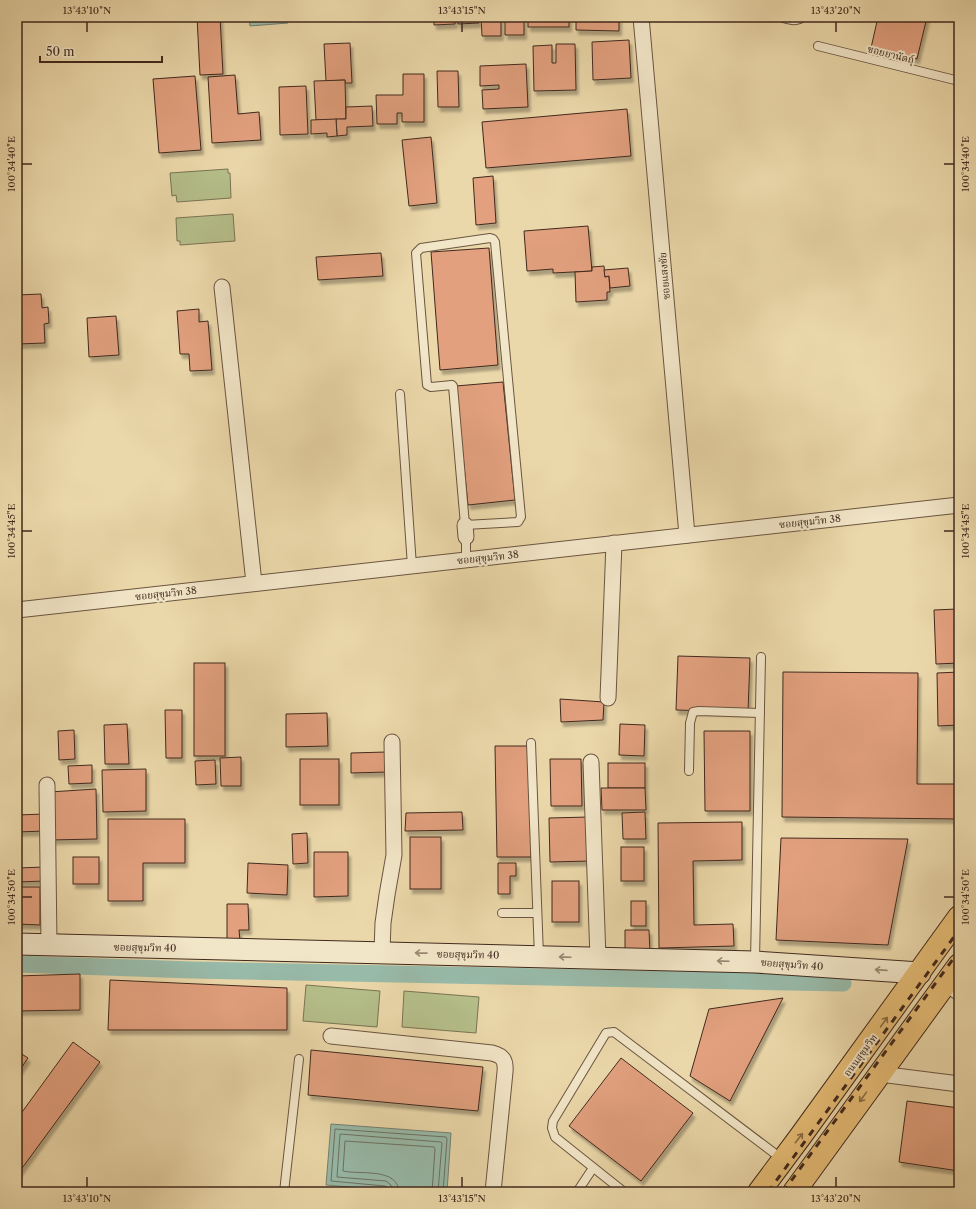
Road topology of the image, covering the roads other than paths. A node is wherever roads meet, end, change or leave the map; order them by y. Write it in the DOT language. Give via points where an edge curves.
graph roads {
  1 [pos="641,17"];
  2 [pos="780,17"];
  3 [pos="803,17"];
  4 [pos="818,46"];
  5 [pos="959,81"];
  6 [pos="222,287"];
  7 [pos="400,394"];
  8 [pos="959,505"];
  9 [pos="466,531"];
  10 [pos="687,535"];
  11 [pos="614,543"];
  12 [pos="466,560"];
  13 [pos="412,566"];
  14 [pos="254,583"];
  15 [pos="17,610"];
  16 [pos="761,657"];
  17 [pos="608,698"];
  18 [pos="760,714"];
  19 [pos="392,742"];
  20 [pos="531,743"];
  21 [pos="591,762"];
  22 [pos="689,772"];
  23 [pos="47,785"];
  24 [pos="502,913"];
  25 [pos="536,913"];
  26 [pos="959,917"];
  27 [pos="17,944"];
  28 [pos="49,945"];
  29 [pos="382,952"];
  30 [pos="539,956"];
  31 [pos="598,958"];
  32 [pos="755,962"];
  33 [pos="959,965"];
  34 [pos="920,973"];
  35 [pos="951,992"];
  36 [pos="331,1036"];
  37 [pos="298,1059"];
  38 [pos="880,1074"];
  39 [pos="959,1084"];
  40 [pos="783,1159"];
  41 [pos="593,1168"];
  42 [pos="284,1192"];
  43 [pos="492,1192"];
  44 [pos="577,1192"];
  45 [pos="624,1192"];
  46 [pos="759,1192"];
  47 [pos="794,1192"];
  1 -- 10 [label="street, ซอยแสงชัย"];
  2 -- 3 [label="lane" via="794,20"];
  4 -- 5 [label="lane, ซอยยานัดถุ์"];
  6 -- 14 [label="street"];
  7 -- 13 [label="lane"];
  8 -- 10 [label="street, ซอยสุขุมวิท 38"];
  9 -- 9 [label="lane" via="453,386 427,385 416,253 421,248 490,238 495,242 522,517 518,522"];
  9 -- 12 [label="lane"];
  10 -- 11 [label="street, ซอยสุขุมวิท 38"];
  11 -- 12 [label="street, ซอยสุขุมวิท 38"];
  11 -- 17 [label="street"];
  12 -- 13 [label="street, ซอยสุขุมวิท 38"];
  13 -- 14 [label="street, ซอยสุขุมวิท 38"];
  14 -- 15 [label="street, ซอยสุขุมวิท 38"];
  16 -- 18 [label="lane"];
  18 -- 22 [label="lane" via="693,712 690,723"];
  18 -- 32 [label="lane"];
  19 -- 29 [label="street" via="394,855 384,916"];
  20 -- 25 [label="lane"];
  21 -- 31 [label="street"];
  23 -- 28 [label="street"];
  24 -- 25 [label="lane"];
  25 -- 30 [label="lane"];
  26 -- 34 [label="main road, ถนนสุขุมวิท"];
  27 -- 28 [label="street, ซอยสุขุมวิท 40"];
  28 -- 29 [label="street, ซอยสุขุมวิท 40"];
  30 -- 29 [label="street, ซอยสุขุมวิท 40, one-way"];
  31 -- 30 [label="street, ซอยสุขุมวิท 40, one-way"];
  32 -- 31 [label="street, ซอยสุขุมวิท 40, one-way"];
  34 -- 32 [label="street, ซอยสุขุมวิท 40, one-way"];
  33 -- 35 [label="main road"];
  34 -- 35 [label="main road"];
  40 -- 34 [label="main road, ถนนสุขุมวิท, one-way"];
  35 -- 38 [label="main road"];
  36 -- 43 [label="street" via="492,1053 502,1057 506,1066"];
  37 -- 42 [label="lane"];
  38 -- 39 [label="street"];
  38 -- 47 [label="main road, one-way"];
  40 -- 41 [label="lane" via="612,1032 606,1033 553,1121 552,1128 555,1137"];
  40 -- 46 [label="main road, ถนนสุขุมวิท"];
  41 -- 44 [label="lane"];
  41 -- 45 [label="lane"];
}
